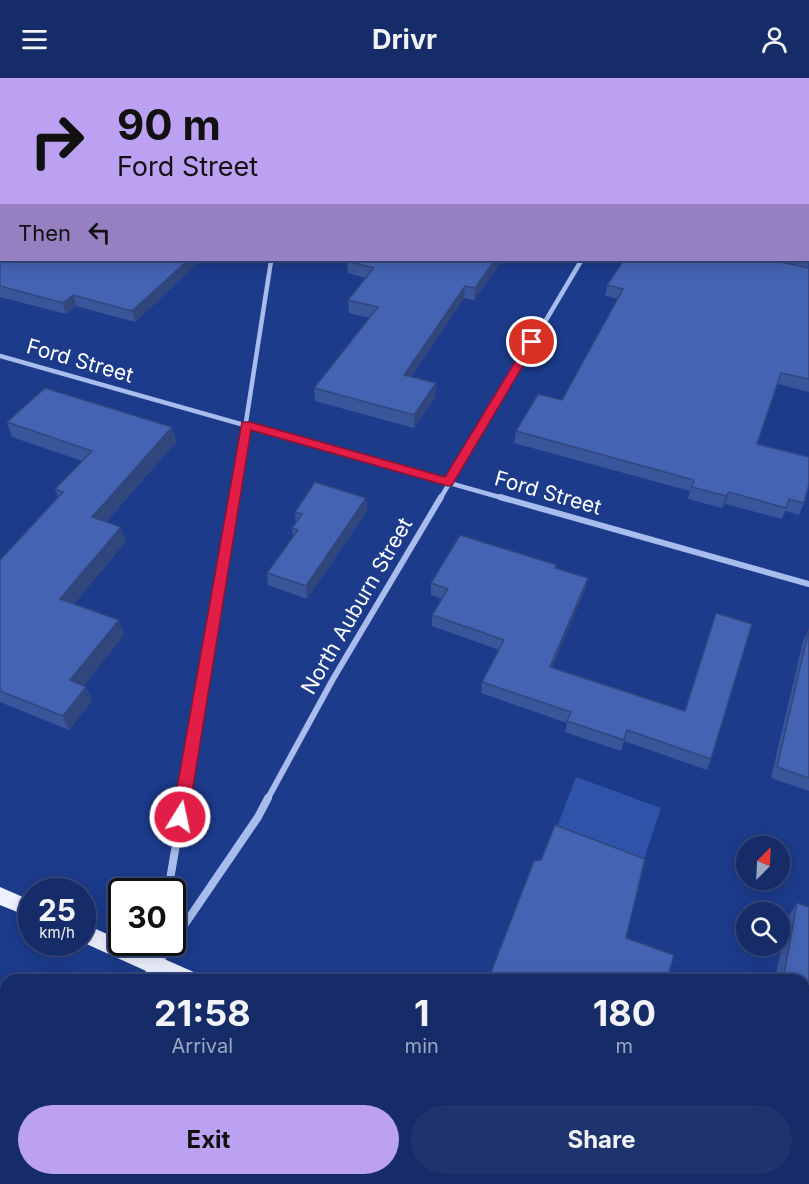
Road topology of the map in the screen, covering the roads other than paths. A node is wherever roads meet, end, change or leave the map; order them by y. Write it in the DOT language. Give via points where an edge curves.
graph roads {
  1 [pos="271,261"];
  2 [pos="581,261"];
  3 [pos="0,356"];
  4 [pos="246,425"];
  5 [pos="448,482"];
  6 [pos="809,584"];
  7 [pos="170,878"];
  8 [pos="0,896"];
  9 [pos="18,904"];
  10 [pos="96,940"];
  11 [pos="157,956"];
  12 [pos="153,972"];
  1 -- 4 [label="street"];
  2 -- 5 [label="street, North Auburn Street"];
  3 -- 4 [label="street, Ford Street"];
  4 -- 5 [label="street, Ford Street"];
  4 -- 7 [label="street"];
  5 -- 6 [label="street, Ford Street"];
  5 -- 12 [label="street, North Auburn Street" via="258,817"];
  8 -- 9 [label="main road"];
  10 -- 12 [label="main road"];
  11 -- 12 [label="street"];
}
